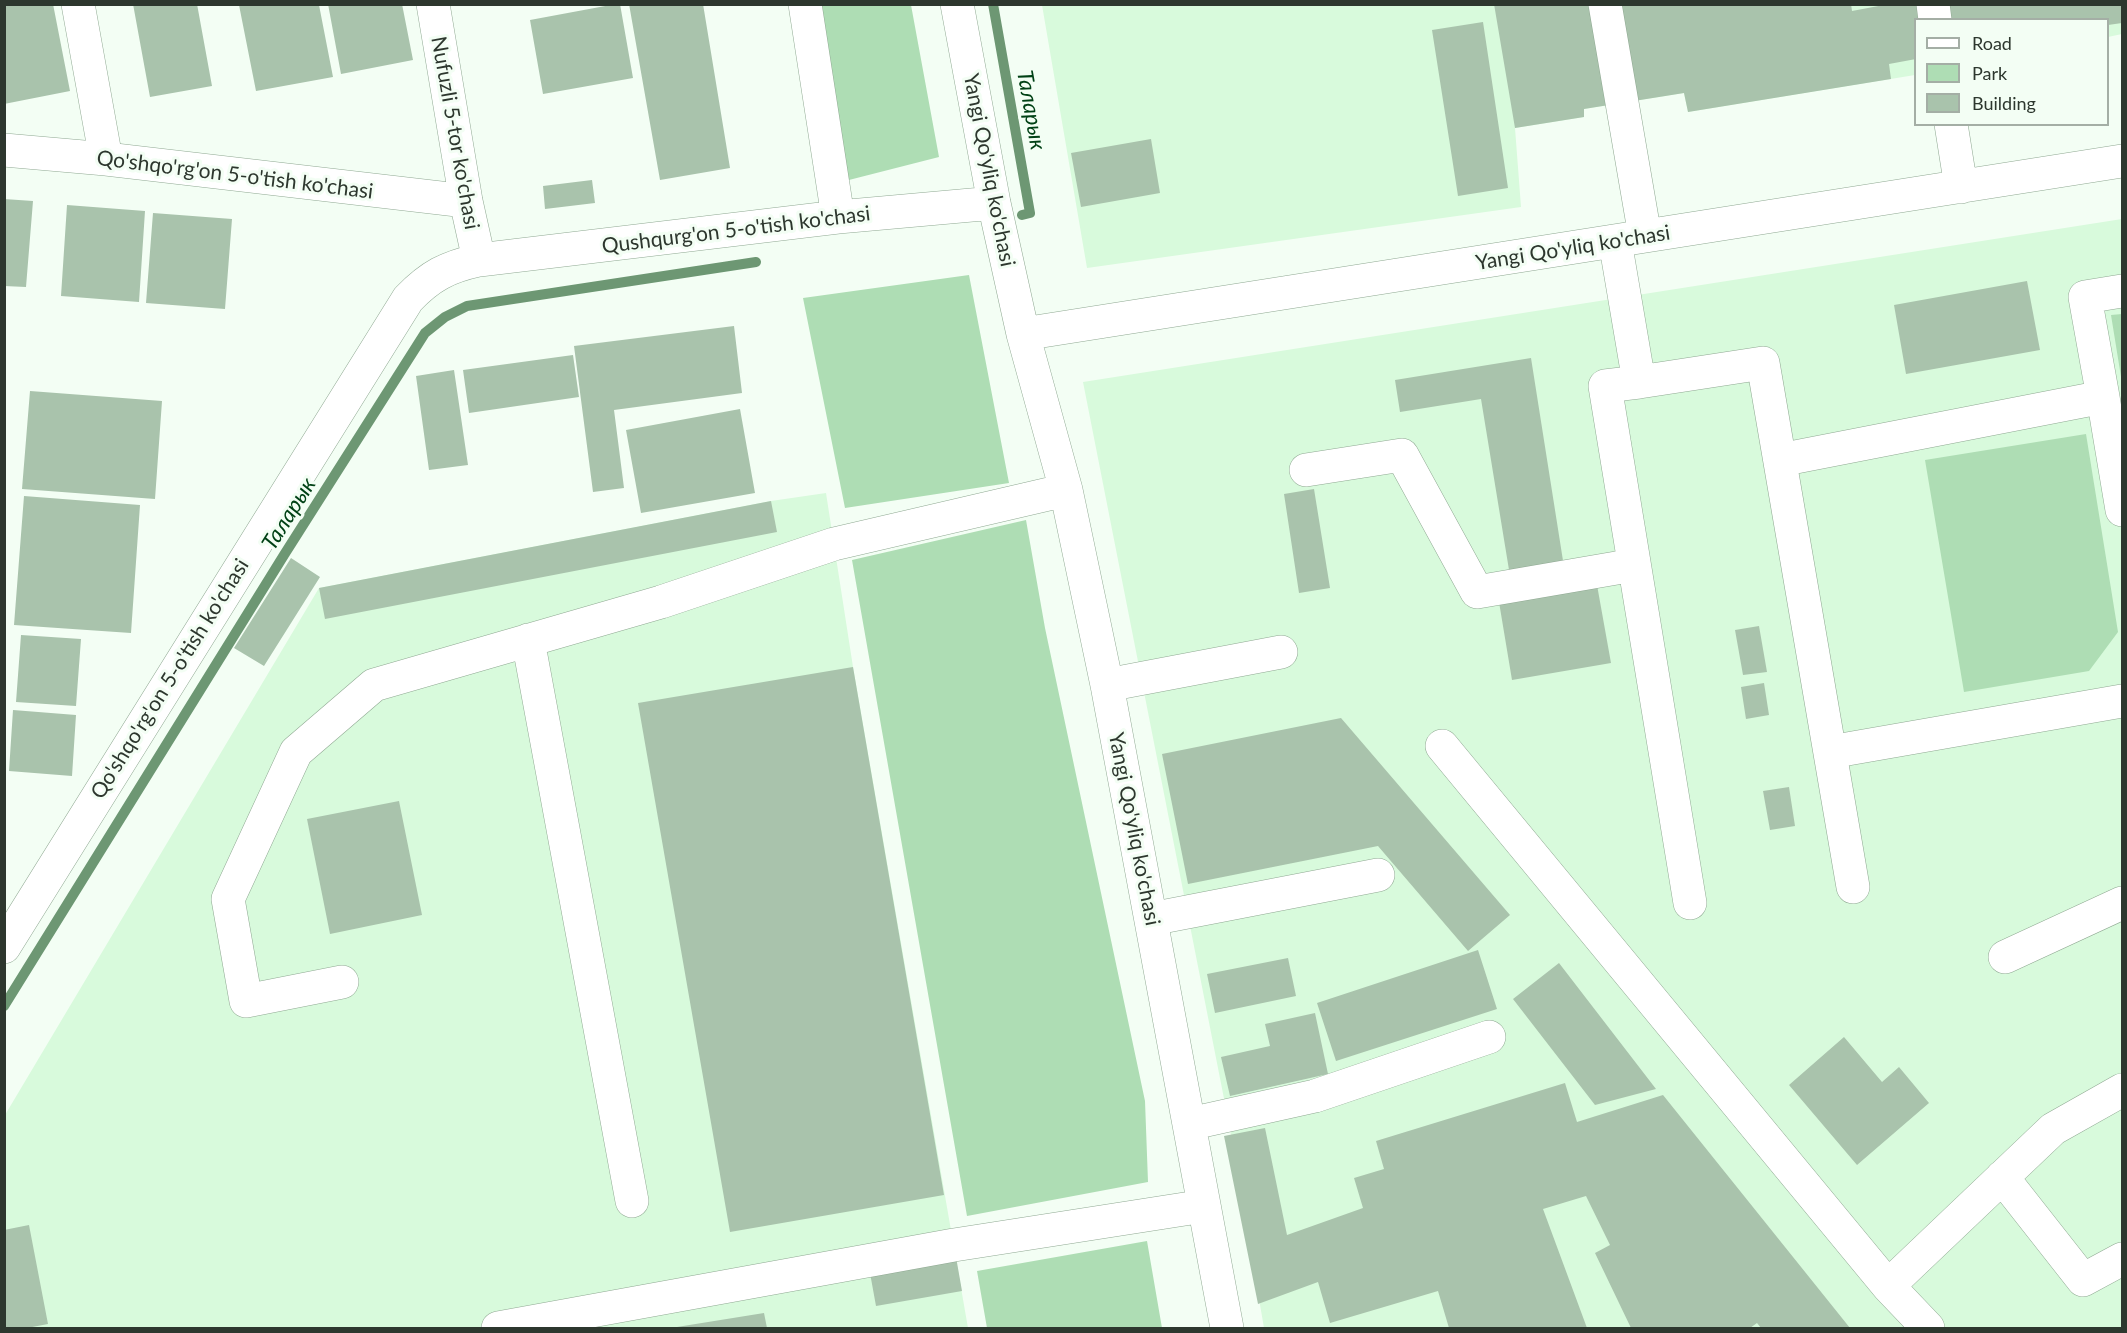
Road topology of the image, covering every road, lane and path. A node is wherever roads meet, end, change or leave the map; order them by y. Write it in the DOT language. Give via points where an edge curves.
graph roads {
  1 [pos="78,4"];
  2 [pos="433,4"];
  3 [pos="805,4"];
  4 [pos="957,4"];
  5 [pos="1605,4"];
  6 [pos="1951,126"];
  7 [pos="4,150"];
  8 [pos="105,159"];
  9 [pos="2122,161"];
  10 [pos="1961,187"];
  11 [pos="466,201"];
  12 [pos="994,202"];
  13 [pos="838,217"];
  14 [pos="1630,238"];
  15 [pos="478,260"];
  16 [pos="2122,291"];
  17 [pos="1023,334"];
  18 [pos="1639,382"];
  19 [pos="2103,398"];
  20 [pos="1780,460"];
  21 [pos="1306,470"];
  22 [pos="1066,490"];
  23 [pos="2122,510"];
  24 [pos="1634,565"];
  25 [pos="528,640"];
  26 [pos="1281,652"];
  27 [pos="1107,685"];
  28 [pos="2122,701"];
  29 [pos="1442,746"];
  30 [pos="1830,752"];
  31 [pos="1378,875"];
  32 [pos="1852,887"];
  33 [pos="1690,903"];
  34 [pos="2122,903"];
  35 [pos="1151,919"];
  36 [pos="4,947"];
  37 [pos="2005,957"];
  38 [pos="342,982"];
  39 [pos="1489,1037"];
  40 [pos="2122,1090"];
  41 [pos="1189,1124"];
  42 [pos="2002,1177"];
  43 [pos="632,1201"];
  44 [pos="1204,1206"];
  45 [pos="2122,1258"];
  46 [pos="1888,1286"];
  47 [pos="516,1327"];
  48 [pos="1227,1329"];
  49 [pos="1928,1329"];
  1 -- 8 [label="street"];
  2 -- 11 [label="street, Nufuzli 5-tor ko'chasi"];
  3 -- 13 [label="street"];
  4 -- 12 [label="street, Yangi Qo'yliq ko'chasi"];
  5 -- 14 [label="street"];
  6 -- 10 [label="street"];
  7 -- 8 [label="street, Qo'shqo'rg'on 5-o'tish ko'chasi"];
  8 -- 11 [label="street, Qo'shqo'rg'on 5-o'tish ko'chasi"];
  9 -- 10 [label="street, Yangi Qo'yliq ko'chasi"];
  10 -- 14 [label="street, Yangi Qo'yliq ko'chasi"];
  11 -- 15 [label="street, Nufuzli 5-tor ko'chasi"];
  12 -- 13 [label="street, Qushqurg'on 5-o'tish ko'chasi"];
  12 -- 17 [label="street, Yangi Qo'yliq ko'chasi"];
  13 -- 15 [label="street, Qushqurg'on 5-o'tish ko'chasi"];
  14 -- 17 [label="street, Yangi Qo'yliq ko'chasi"];
  14 -- 18 [label="street"];
  15 -- 36 [label="street, Qo'shqo'rg'on 5-o'tish ko'chasi" via="440,272 408,299"];
  16 -- 19 [label="street" via="2085,297"];
  17 -- 22 [label="street, Yangi Qo'yliq ko'chasi"];
  18 -- 20 [label="street" via="1763,363"];
  18 -- 24 [label="street" via="1605,386"];
  19 -- 20 [label="street"];
  19 -- 23 [label="street"];
  20 -- 30 [label="street"];
  21 -- 24 [label="street" via="1402,455 1477,592"];
  22 -- 25 [label="street" via="834,544 661,602"];
  22 -- 27 [label="street, Yangi Qo'yliq ko'chasi"];
  24 -- 33 [label="street"];
  25 -- 38 [label="street" via="374,685 296,752 228,899 246,1001"];
  25 -- 43 [label="street"];
  26 -- 27 [label="street"];
  27 -- 35 [label="street, Yangi Qo'yliq ko'chasi"];
  28 -- 30 [label="street"];
  29 -- 46 [label="street"];
  30 -- 32 [label="street"];
  31 -- 35 [label="street"];
  34 -- 37 [label="street"];
  35 -- 41 [label="street, Yangi Qo'yliq ko'chasi"];
  39 -- 41 [label="street" via="1315,1096"];
  40 -- 42 [label="street" via="2053,1129"];
  41 -- 44 [label="street, Yangi Qo'yliq ko'chasi"];
  42 -- 45 [label="street" via="2083,1280"];
  42 -- 46 [label="street"];
  44 -- 47 [label="street" via="954,1245"];
  44 -- 48 [label="street, Yangi Qo'yliq ko'chasi"];
  46 -- 49 [label="street"];
}
